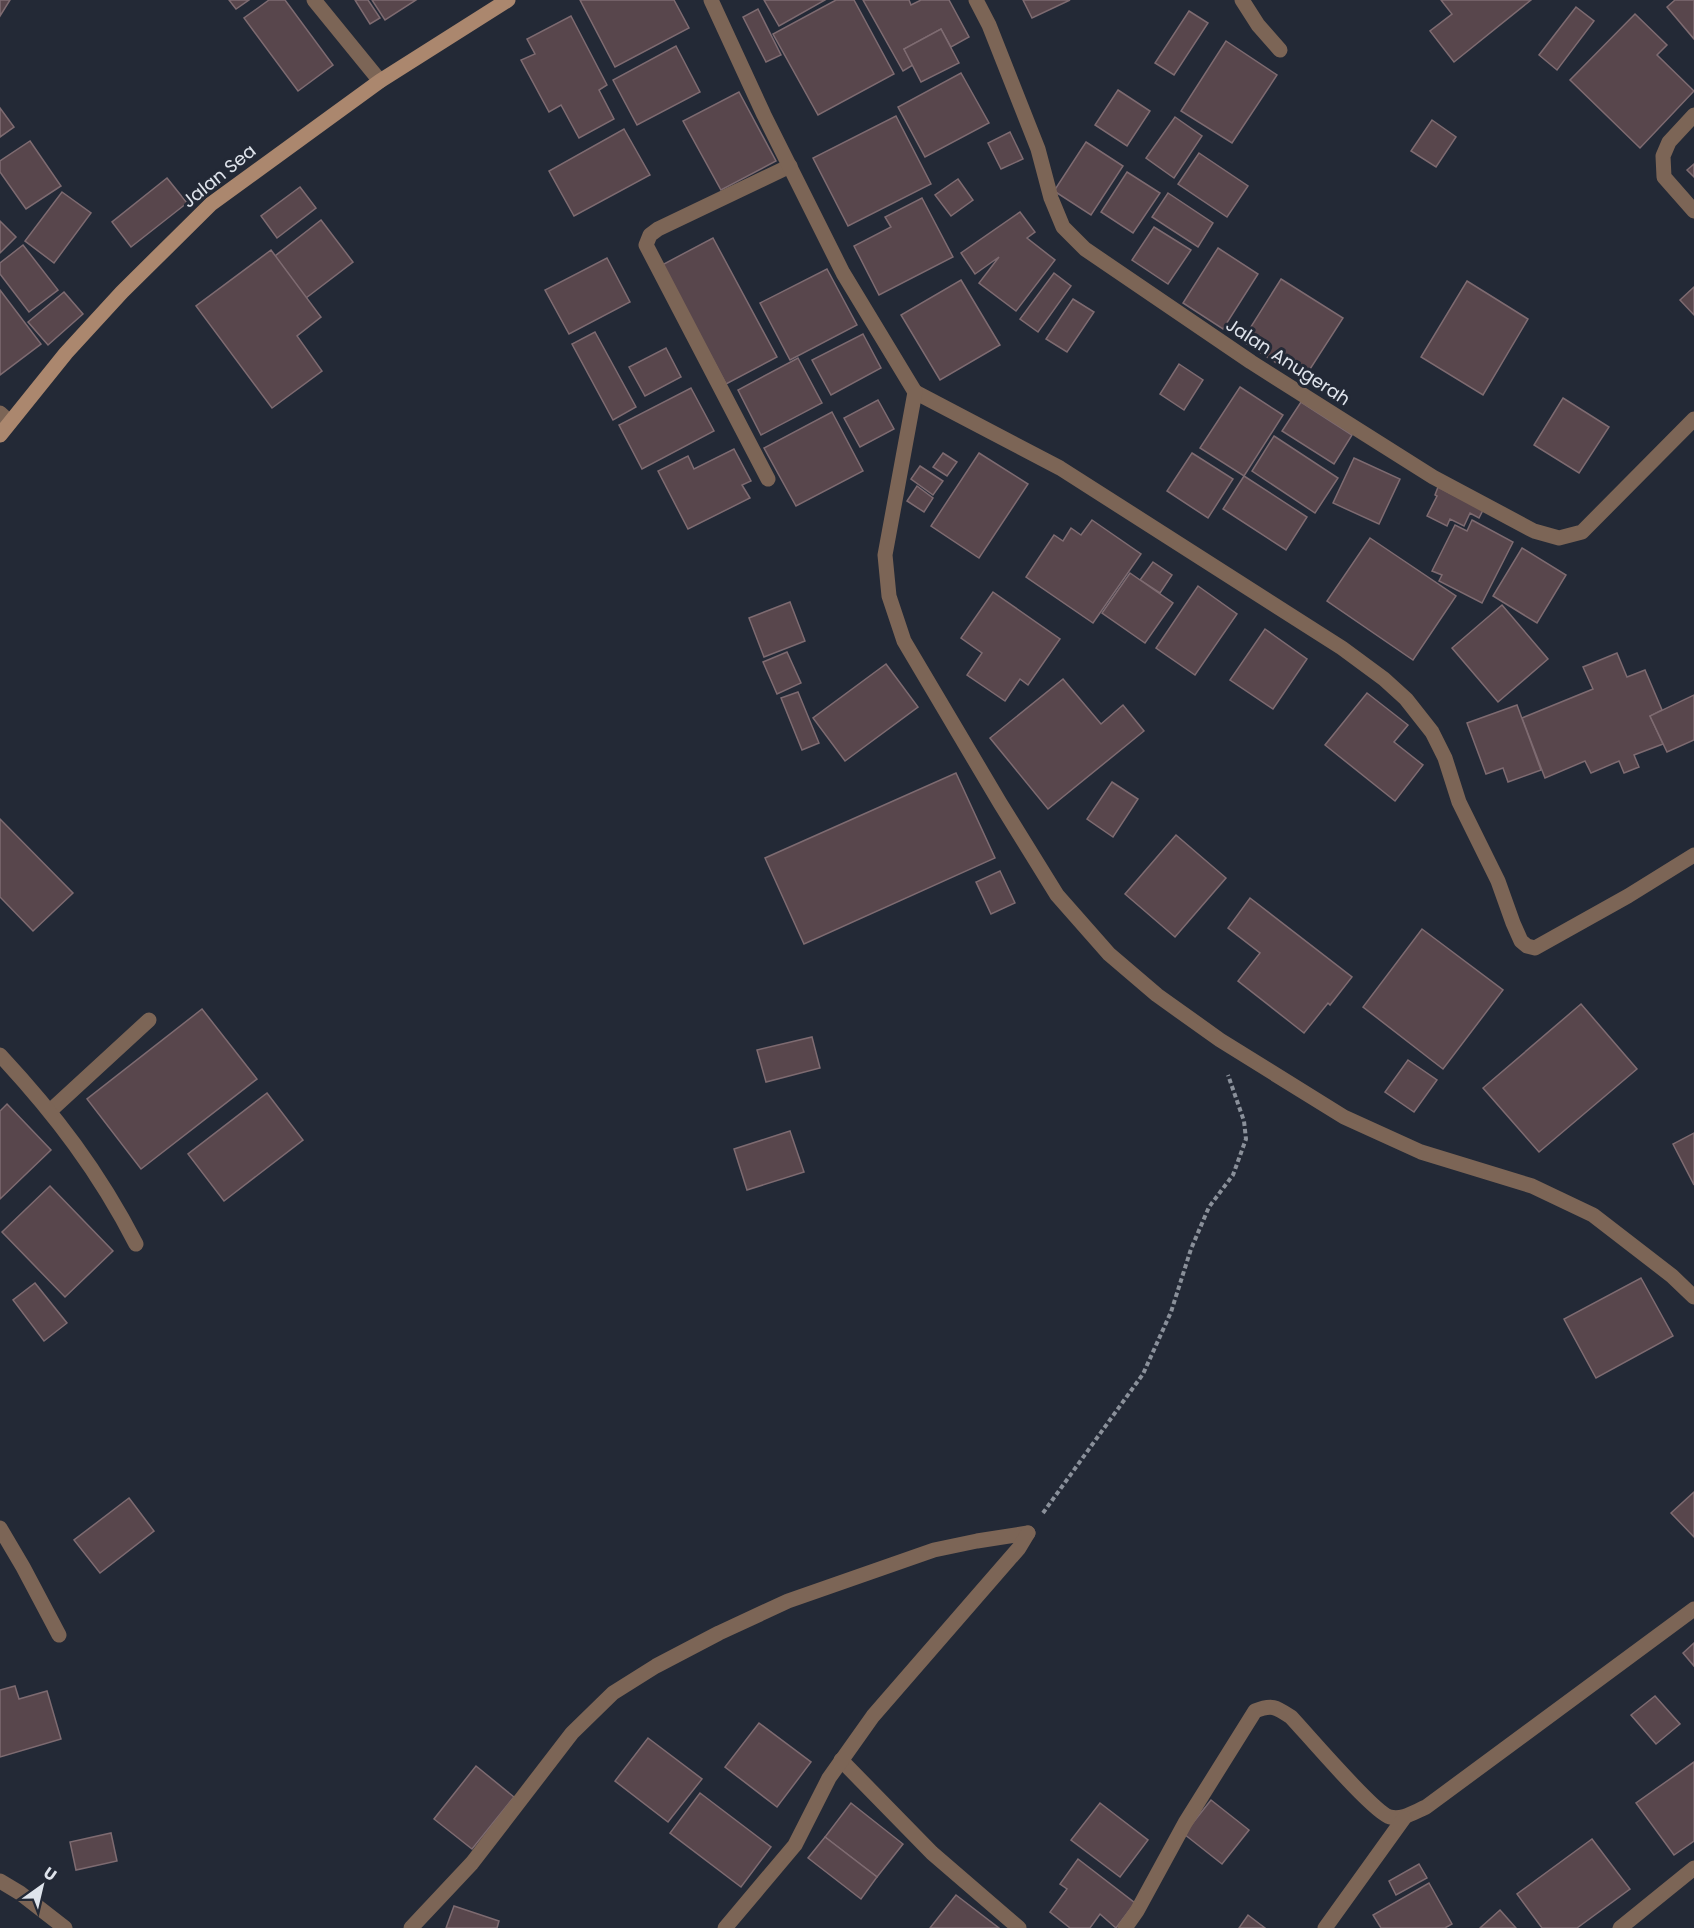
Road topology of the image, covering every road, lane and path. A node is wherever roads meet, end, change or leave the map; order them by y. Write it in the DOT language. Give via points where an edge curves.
graph roads {
  1 [pos="314,0"];
  2 [pos="508,0"];
  3 [pos="711,0"];
  4 [pos="976,0"];
  5 [pos="1242,0"];
  6 [pos="1280,50"];
  7 [pos="380,81"];
  8 [pos="1694,115"];
  9 [pos="790,166"];
  10 [pos="1694,211"];
  11 [pos="915,392"];
  12 [pos="5,417"];
  13 [pos="1694,419"];
  14 [pos="0,435"];
  15 [pos="768,479"];
  16 [pos="1694,855"];
  17 [pos="149,1020"];
  18 [pos="1220,1040"];
  19 [pos="0,1055"];
  20 [pos="50,1111"];
  21 [pos="136,1244"];
  22 [pos="1694,1297"];
  23 [pos="0,1528"];
  24 [pos="1028,1533"];
  25 [pos="1694,1609"];
  26 [pos="59,1635"];
  27 [pos="841,1760"];
  28 [pos="1404,1818"];
  29 [pos="1694,1868"];
  30 [pos="0,1881"];
  31 [pos="65,1928"];
  32 [pos="411,1928"];
  33 [pos="725,1928"];
  34 [pos="1019,1928"];
  35 [pos="1125,1928"];
  36 [pos="1325,1928"];
  37 [pos="1620,1928"];
  1 -- 7 [label="street"];
  2 -- 7 [label="main road, Jalan Sea"];
  3 -- 9 [label="street"];
  4 -- 13 [label="street, Jalan Anugerah" via="1038,149 1050,198 1063,227 1085,249 1251,362 1433,477 1534,531 1559,538 1582,532"];
  5 -- 6 [label="street"];
  7 -- 12 [label="main road, Jalan Sea" via="211,204"];
  8 -- 10 [label="street" via="1669,142 1663,156 1665,177"];
  9 -- 11 [label="street" via="843,273"];
  9 -- 15 [label="street" via="658,229 646,245"];
  11 -- 16 [label="street" via="1060,468 1342,648 1384,679 1432,732 1445,758 1458,802 1527,946 1535,948"];
  11 -- 18 [label="street" via="885,555 889,596 904,641 1057,895 1110,954 1157,995"];
  12 -- 14 [label="main road, Jalan Sea"];
  17 -- 20 [label="street"];
  18 -- 22 [label="street" via="1344,1117 1421,1152 1532,1186 1593,1215"];
  18 -- 24 [label="path" via="1246,1139 1233,1175 1209,1207 1171,1312 1143,1374"];
  19 -- 20 [label="street"];
  20 -- 21 [label="street" via="92,1168"];
  23 -- 26 [label="street"];
  24 -- 27 [label="street" via="873,1716"];
  24 -- 32 [label="street" via="934,1550 788,1601 719,1633 613,1693 572,1734 472,1863"];
  25 -- 28 [label="street" via="1426,1807"];
  27 -- 33 [label="street" via="795,1845"];
  27 -- 34 [label="street" via="932,1853"];
  28 -- 35 [label="street" via="1389,1817 1372,1805 1291,1718 1276,1707 1265,1707 1255,1711 1226,1756"];
  28 -- 36 [label="street"];
  29 -- 37 [label="street"];
  30 -- 31 [label="street"];
}
